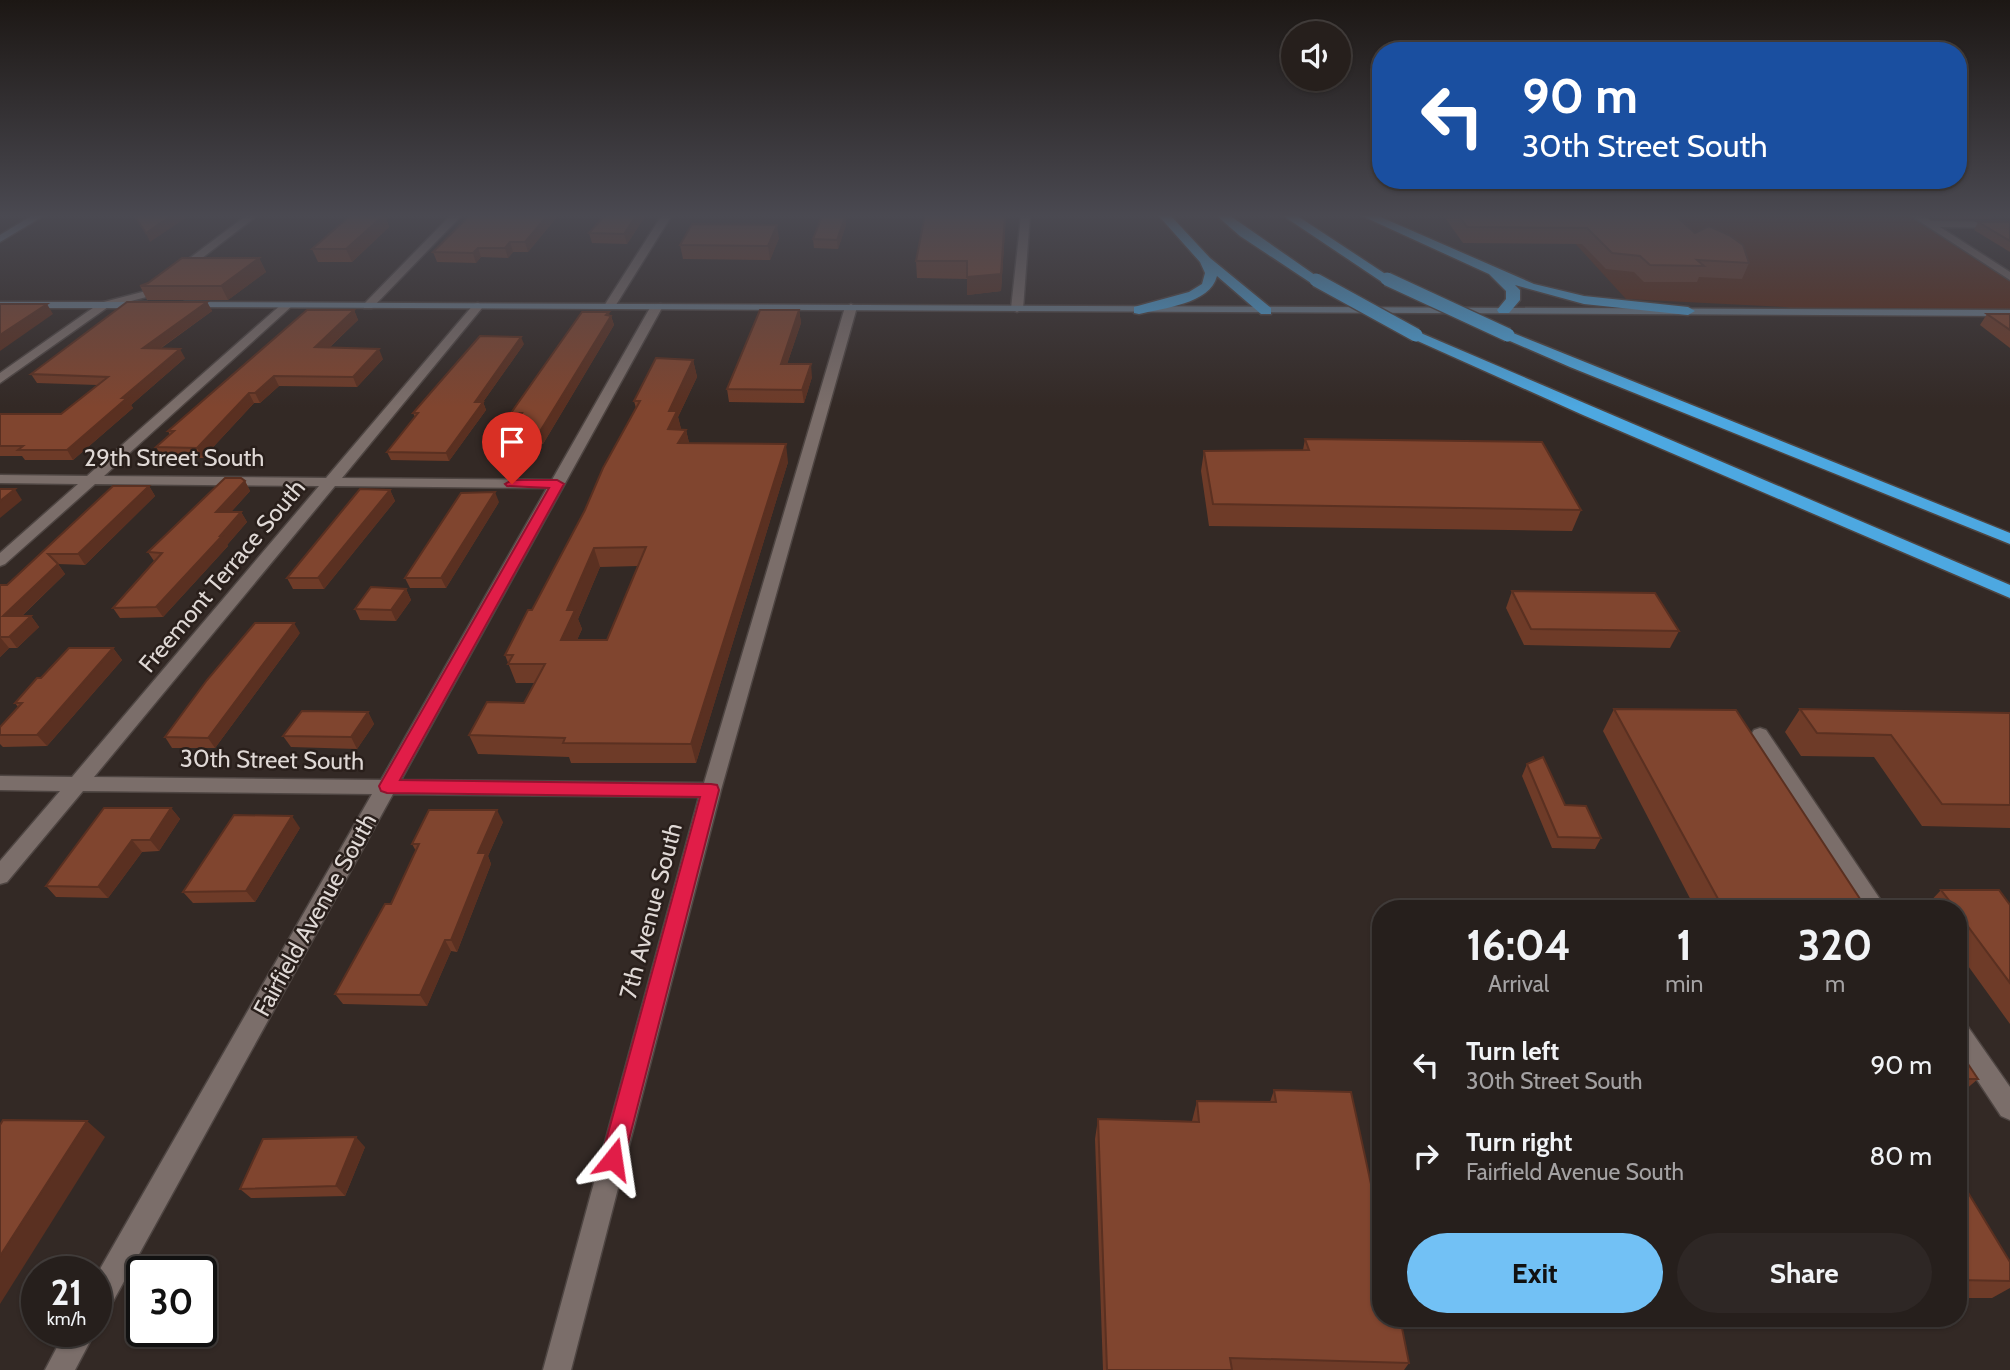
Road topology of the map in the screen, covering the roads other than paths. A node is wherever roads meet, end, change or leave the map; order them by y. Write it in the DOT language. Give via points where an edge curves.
graph roads {
  1 [pos="169,279"];
  2 [pos="394,279"];
  3 [pos="627,279"];
  4 [pos="1020,279"];
  5 [pos="1210,279"];
  6 [pos="1228,279"];
  7 [pos="1314,279"];
  8 [pos="1387,279"];
  9 [pos="1499,279"];
  10 [pos="1511,279"];
  11 [pos="0,305"];
  12 [pos="104,305"];
  13 [pos="157,305"];
  14 [pos="170,305"];
  15 [pos="287,305"];
  16 [pos="368,306"];
  17 [pos="478,306"];
  18 [pos="610,306"];
  19 [pos="657,306"];
  20 [pos="851,307"];
  21 [pos="1017,309"];
  22 [pos="1139,310"];
  23 [pos="1504,310"];
  24 [pos="1266,311"];
  25 [pos="1688,312"];
  26 [pos="2010,313"];
  27 [pos="0,379"];
  28 [pos="0,479"];
  29 [pos="91,480"];
  30 [pos="331,482"];
  31 [pos="557,484"];
  32 [pos="2010,539"];
  33 [pos="0,561"];
  34 [pos="2010,592"];
  35 [pos="1760,735"];
  36 [pos="0,783"];
  37 [pos="77,784"];
  38 [pos="387,786"];
  39 [pos="711,790"];
  40 [pos="0,876"];
  41 [pos="1871,900"];
  42 [pos="1967,1044"];
  43 [pos="2010,1108"];
  44 [pos="112,1276"];
  45 [pos="72,1347"];
  46 [pos="59,1370"];
  47 [pos="557,1370"];
  1 -- 12 [label="street" via="150,293"];
  2 -- 16 [label="street"];
  3 -- 18 [label="street"];
  4 -- 21 [label="street"];
  5 -- 22 [label="highway" via="1208,286 1194,295"];
  6 -- 24 [label="highway"];
  7 -- 34 [label="highway, bridge" via="1416,335"];
  8 -- 32 [label="highway, bridge" via="1575,365"];
  9 -- 23 [label="highway" via="1513,290 1513,300"];
  10 -- 25 [label="highway" via="1575,298"];
  11 -- 12 [label="street"];
  12 -- 13 [label="street"];
  12 -- 27 [label="street"];
  14 -- 15 [label="street"];
  15 -- 16 [label="street"];
  15 -- 29 [label="street"];
  16 -- 17 [label="street"];
  17 -- 18 [label="street"];
  17 -- 30 [label="street, Freemont Terrace South"];
  18 -- 19 [label="street"];
  19 -- 20 [label="street"];
  19 -- 31 [label="street, Fairfield Avenue South"];
  20 -- 21 [label="street"];
  20 -- 39 [label="street, 7th Avenue South"];
  21 -- 22 [label="street"];
  22 -- 24 [label="street"];
  23 -- 24 [label="street"];
  23 -- 25 [label="street"];
  25 -- 26 [label="street"];
  28 -- 29 [label="street, 29th Street South"];
  29 -- 30 [label="street, 29th Street South"];
  29 -- 33 [label="street"];
  30 -- 31 [label="street, 29th Street South"];
  30 -- 37 [label="street, Freemont Terrace South"];
  31 -- 38 [label="street, Fairfield Avenue South"];
  35 -- 41 [label="street"];
  36 -- 37 [label="street, 30th Street South"];
  37 -- 38 [label="street, 30th Street South"];
  37 -- 40 [label="street, Freemont Terrace South"];
  38 -- 39 [label="street, 30th Street South"];
  38 -- 44 [label="street, Fairfield Avenue South"];
  39 -- 47 [label="street, 7th Avenue South"];
  42 -- 43 [label="street"];
  45 -- 46 [label="street"];
}
